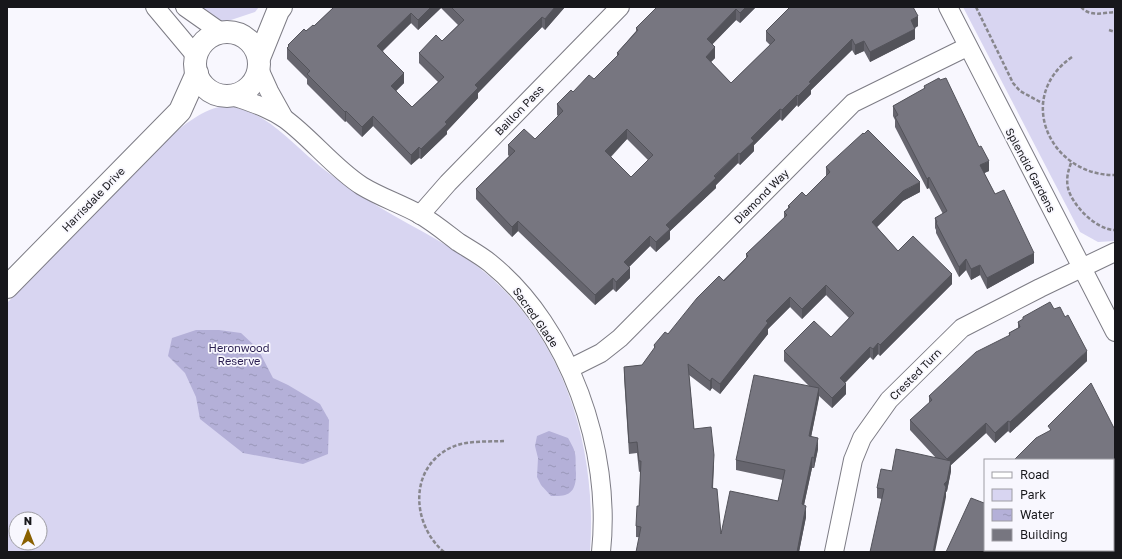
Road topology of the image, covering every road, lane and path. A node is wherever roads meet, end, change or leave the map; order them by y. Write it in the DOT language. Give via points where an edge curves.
graph roads {
  1 [pos="155,7"];
  2 [pos="185,7"];
  3 [pos="620,7"];
  4 [pos="948,7"];
  5 [pos="976,7"];
  6 [pos="1081,7"];
  7 [pos="279,9"];
  8 [pos="1115,12"];
  9 [pos="1109,30"];
  10 [pos="1115,32"];
  11 [pos="229,33"];
  12 [pos="967,47"];
  13 [pos="1072,57"];
  14 [pos="259,63"];
  15 [pos="196,65"];
  16 [pos="224,95"];
  17 [pos="1042,103"];
  18 [pos="180,111"];
  19 [pos="286,120"];
  20 [pos="1070,163"];
  21 [pos="1115,175"];
  22 [pos="420,215"];
  23 [pos="1115,230"];
  24 [pos="1115,252"];
  25 [pos="1082,268"];
  26 [pos="7,287"];
  27 [pos="1115,332"];
  28 [pos="570,368"];
  29 [pos="504,441"];
  30 [pos="444,552"];
  31 [pos="601,552"];
  32 [pos="834,552"];
  1 -- 15 [label="street"];
  2 -- 11 [label="street"];
  3 -- 22 [label="street, Baillon Pass"];
  4 -- 12 [label="street, Splendid Gardens"];
  5 -- 17 [label="path" via="1013,83 1020,91"];
  6 -- 8 [label="path" via="1091,13"];
  7 -- 11 [label="street"];
  7 -- 14 [label="street"];
  9 -- 10 [label="path"];
  11 -- 14 [label="street" via="251,43"];
  11 -- 15 [label="street" via="207,38 200,46"];
  12 -- 25 [label="street, Splendid Gardens"];
  12 -- 28 [label="street, Diamond Way" via="853,103 620,338 601,352"];
  13 -- 17 [label="path" via="1064,62 1053,76"];
  14 -- 16 [label="street" via="250,86 243,92"];
  14 -- 19 [label="street, Sacred Glade" via="269,92"];
  15 -- 16 [label="street" via="201,83 209,90"];
  15 -- 18 [label="street, Harrisdale Drive"];
  16 -- 18 [label="street, Harrisdale Drive"];
  16 -- 19 [label="street, Sacred Glade" via="269,110"];
  17 -- 20 [label="path" via="1049,137"];
  18 -- 26 [label="street, Harrisdale Drive"];
  19 -- 22 [label="street, Sacred Glade" via="361,186"];
  20 -- 21 [label="path" via="1090,173"];
  20 -- 23 [label="path" via="1067,173 1068,188 1076,205 1096,223"];
  22 -- 28 [label="street, Sacred Glade" via="490,262 518,288"];
  24 -- 25 [label="street, Crested Turn"];
  25 -- 27 [label="street, Splendid Gardens"];
  25 -- 32 [label="street, Crested Turn" via="962,328 889,400 862,438 853,460"];
  28 -- 31 [label="street, Sacred Glade" via="592,434 600,474"];
  29 -- 30 [label="path" via="474,442 451,448 431,462 426,471 418,494 420,514 429,536"];
}
